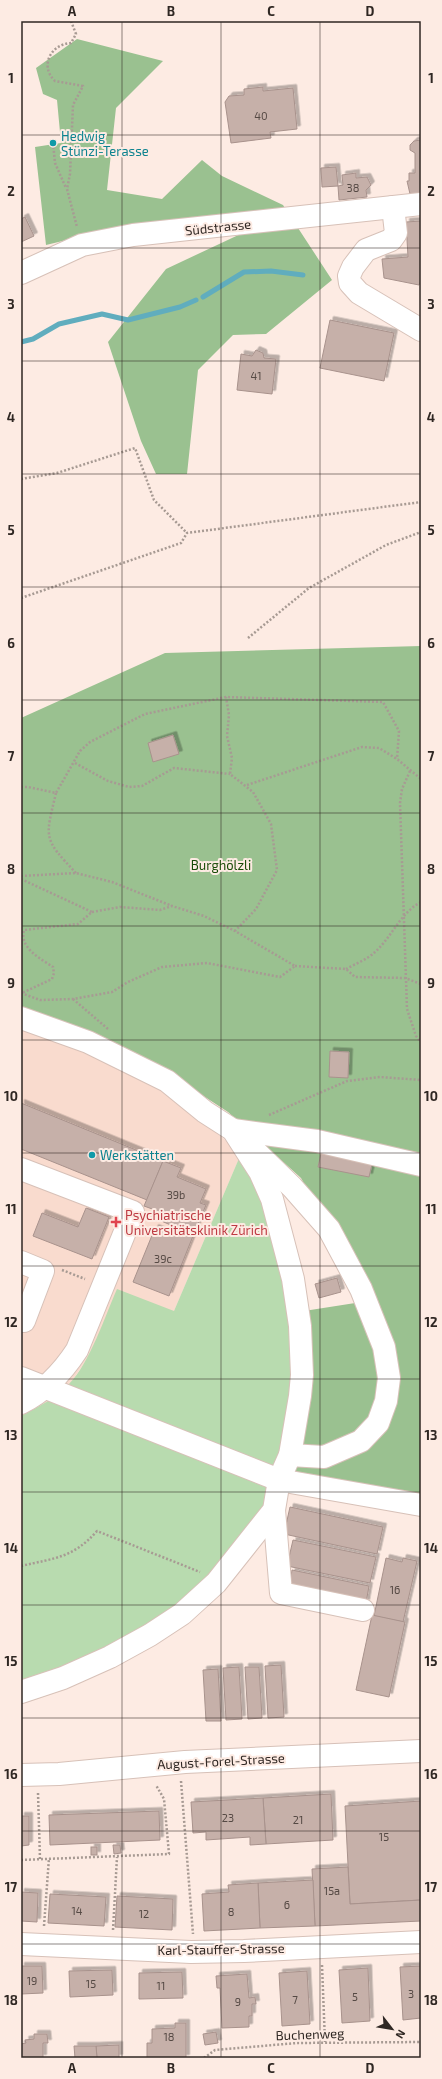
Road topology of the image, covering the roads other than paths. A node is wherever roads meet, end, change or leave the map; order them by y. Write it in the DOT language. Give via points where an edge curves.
graph roads {
  1 [pos="421,204"];
  2 [pos="393,207"];
  3 [pos="21,273"];
  4 [pos="421,330"];
  5 [pos="21,1018"];
  6 [pos="233,1130"];
  7 [pos="421,1165"];
  8 [pos="21,1169"];
  9 [pos="21,1262"];
  10 [pos="22,1323"];
  11 [pos="21,1378"];
  12 [pos="46,1388"];
  13 [pos="21,1403"];
  14 [pos="290,1455"];
  15 [pos="279,1480"];
  16 [pos="421,1505"];
  17 [pos="274,1510"];
  18 [pos="363,1610"];
  19 [pos="21,1692"];
  20 [pos="421,1751"];
  21 [pos="29,1780"];
  22 [pos="421,1942"];
  23 [pos="21,1944"];
  1 -- 2 [label="street, Südstrasse"];
  2 -- 3 [label="street, Südstrasse" via="134,235 82,245"];
  2 -- 4 [label="street" via="396,233 391,240 366,250 353,267 349,276 350,283 359,293"];
  5 -- 6 [label="street" via="88,1042 167,1081 205,1112"];
  6 -- 7 [label="street" via="317,1141"];
  6 -- 14 [label="street" via="260,1172 272,1199 293,1279 300,1326 302,1375"];
  6 -- 14 [label="street" via="292,1187 329,1229 361,1289 384,1347 389,1378 386,1401 378,1422 361,1441 324,1457"];
  8 -- 12 [label="street" via="132,1212 77,1350 65,1368"];
  9 -- 10 [label="street" via="43,1271"];
  11 -- 12 [label="street"];
  12 -- 13 [label="street"];
  12 -- 15 [label="street"];
  14 -- 15 [label="street"];
  15 -- 16 [label="street"];
  15 -- 17 [label="street"];
  17 -- 18 [label="street" via="281,1593"];
  17 -- 19 [label="street" via="219,1579 182,1614 110,1657 63,1678"];
  20 -- 21 [label="street, August-Forel-Strasse" via="185,1762 60,1774"];
  22 -- 23 [label="street, Karl-Stauffer-Strasse" via="191,1952"];
}
